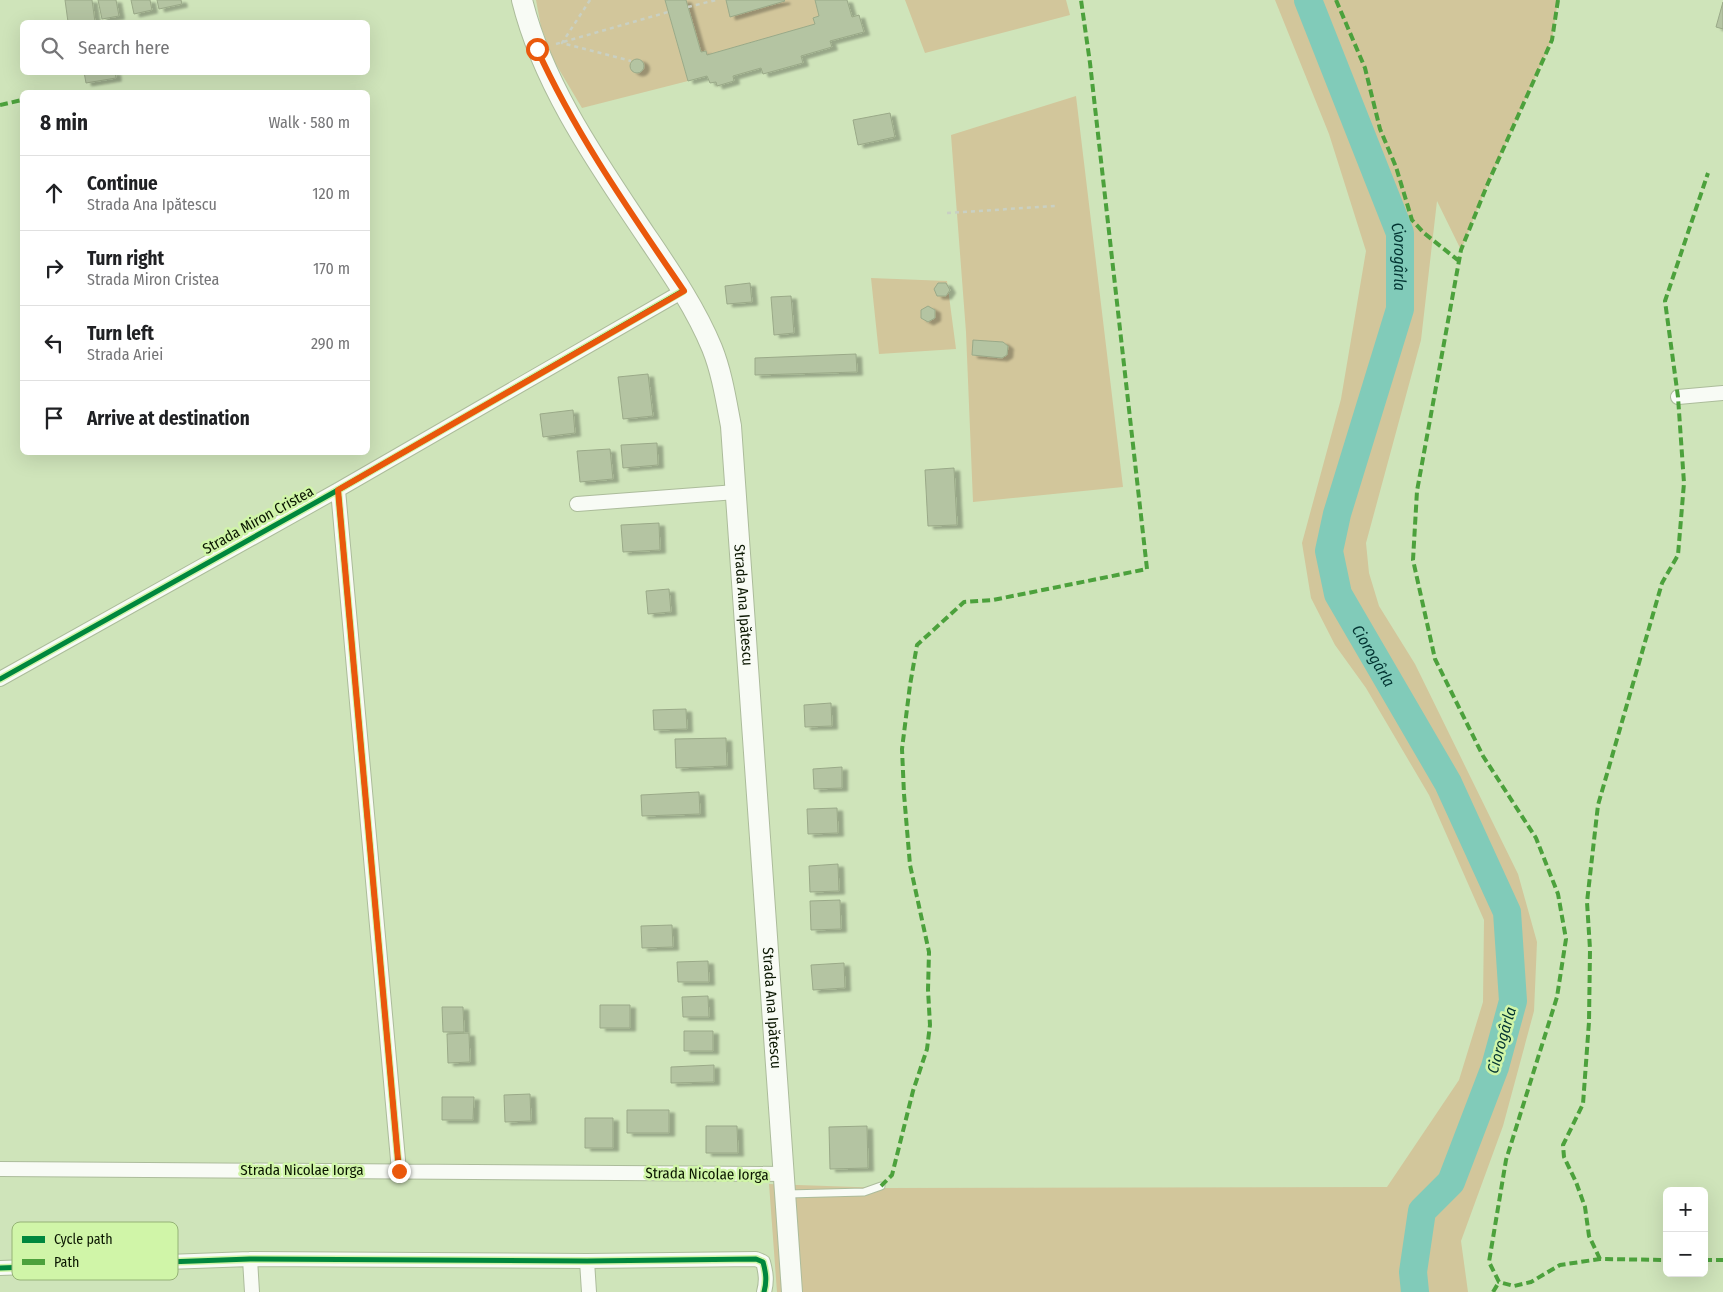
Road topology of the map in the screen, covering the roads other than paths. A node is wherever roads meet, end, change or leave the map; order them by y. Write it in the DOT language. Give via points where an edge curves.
graph roads {
  1 [pos="522,0"];
  2 [pos="684,291"];
  3 [pos="1723,393"];
  4 [pos="1678,397"];
  5 [pos="338,490"];
  6 [pos="736,492"];
  7 [pos="578,504"];
  8 [pos="0,679"];
  9 [pos="0,1170"];
  10 [pos="399,1171"];
  11 [pos="783,1174"];
  12 [pos="880,1186"];
  13 [pos="785,1194"];
  14 [pos="250,1259"];
  15 [pos="587,1261"];
  16 [pos="178,1262"];
  17 [pos="791,1278"];
  18 [pos="765,1288"];
  19 [pos="252,1292"];
  20 [pos="589,1292"];
  1 -- 2 [label="main road, Strada Ana Ipătescu" via="537,49 560,95 602,169"];
  2 -- 5 [label="street, Strada Miron Cristea"];
  2 -- 6 [label="main road, Strada Ana Ipătescu" via="721,374 731,426"];
  3 -- 4 [label="street"];
  5 -- 8 [label="street, Strada Miron Cristea"];
  5 -- 10 [label="street"];
  6 -- 7 [label="street"];
  6 -- 11 [label="main road, Strada Ana Ipătescu"];
  9 -- 10 [label="street, Strada Nicolae Iorga"];
  10 -- 11 [label="street, Strada Nicolae Iorga"];
  11 -- 13 [label="main road, Strada Ana Ipătescu"];
  12 -- 13 [label="lane" via="864,1192"];
  13 -- 17 [label="main road, Strada Ana Ipătescu"];
  14 -- 15 [label="street"];
  14 -- 16 [label="street"];
  14 -- 19 [label="street"];
  15 -- 18 [label="street" via="756,1259 763,1262"];
  15 -- 20 [label="street"];
  17 -- 18 [label="street"];
}
